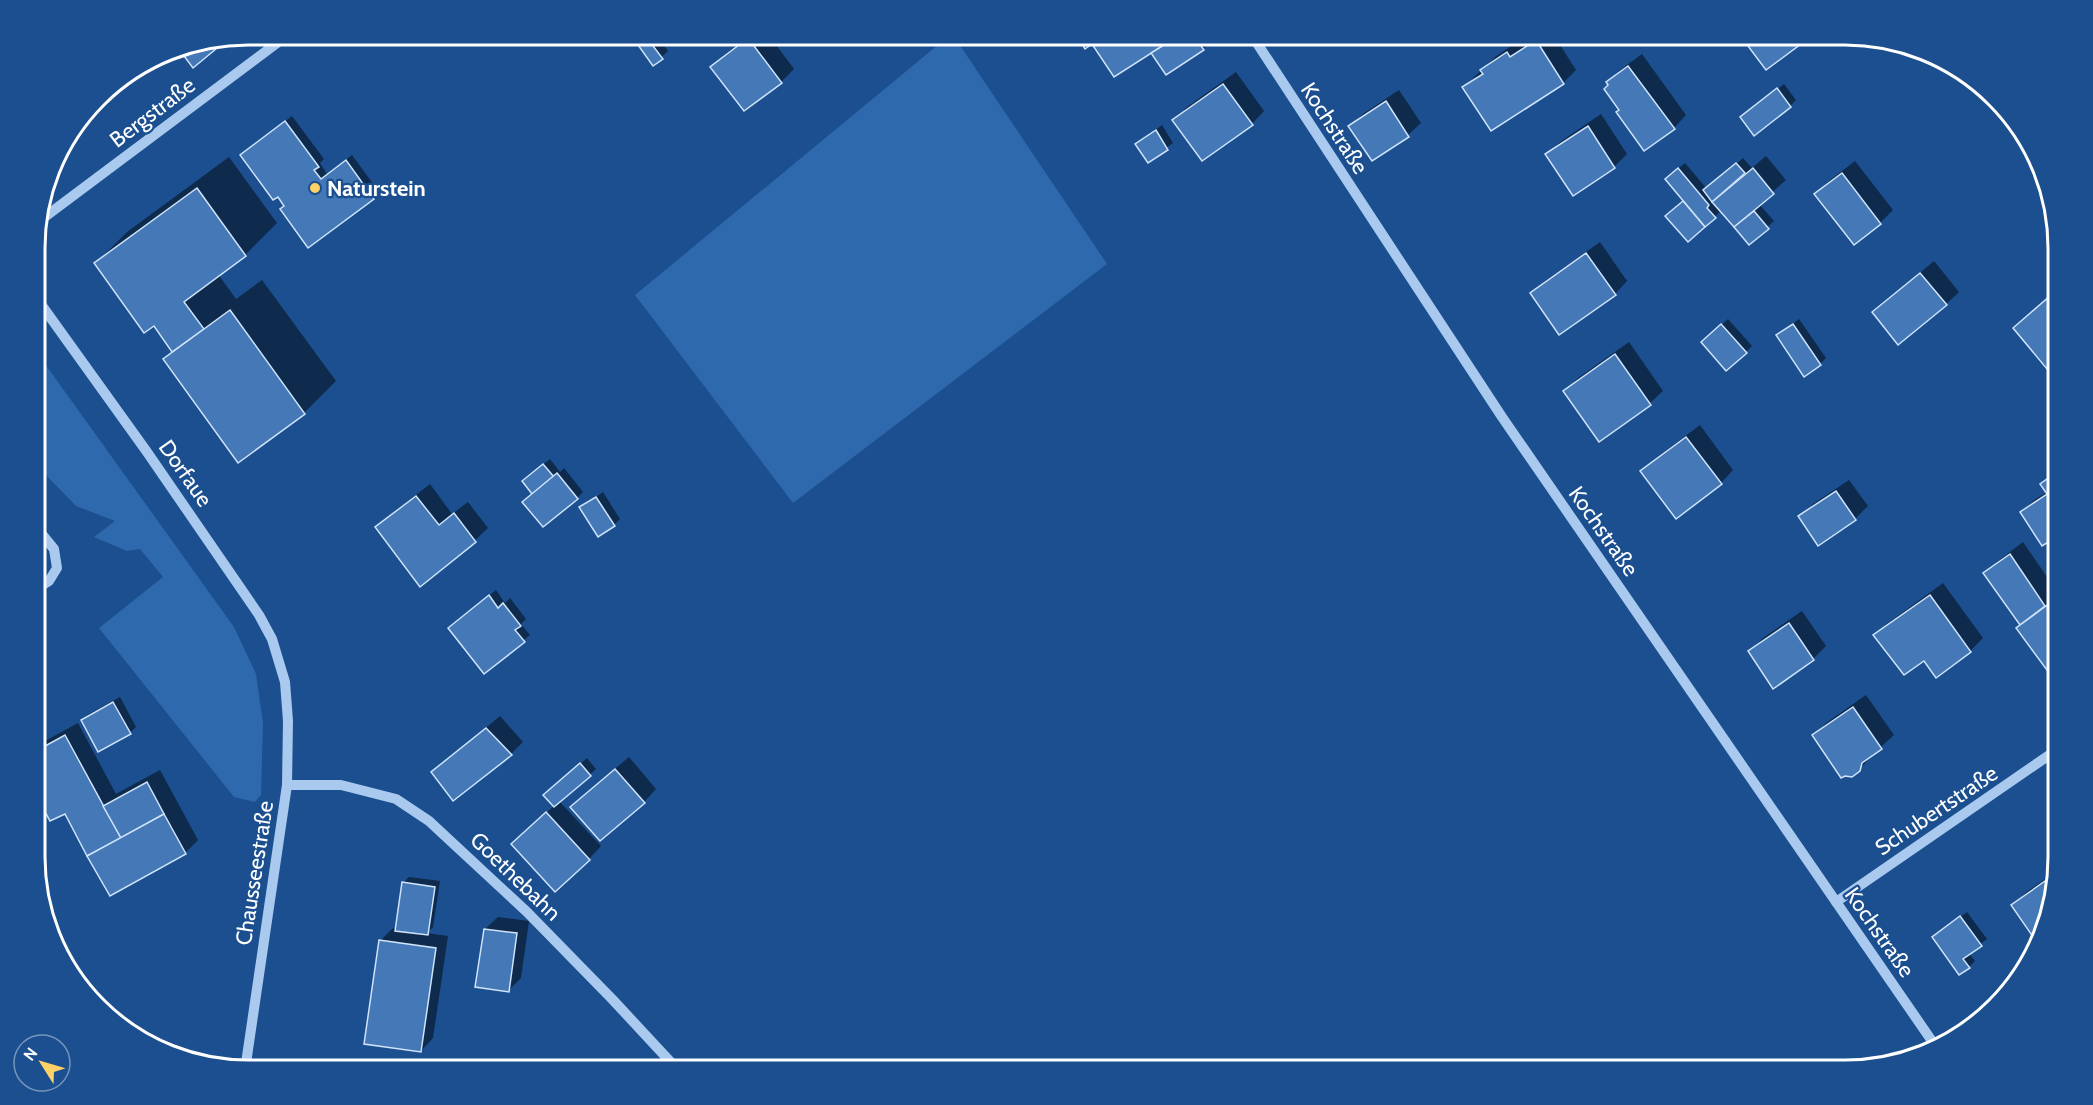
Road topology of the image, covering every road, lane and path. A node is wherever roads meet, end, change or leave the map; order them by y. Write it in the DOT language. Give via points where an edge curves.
graph roads {
  1 [pos="275,45"];
  2 [pos="1258,45"];
  3 [pos="48,214"];
  4 [pos="45,310"];
  5 [pos="45,538"];
  6 [pos="45,583"];
  7 [pos="285,682"];
  8 [pos="2048,756"];
  9 [pos="287,785"];
  10 [pos="1836,902"];
  11 [pos="1932,1040"];
  12 [pos="246,1060"];
  13 [pos="669,1060"];
  1 -- 3 [label="street, Bergstraße"];
  2 -- 10 [label="street, Kochstraße" via="1502,417"];
  4 -- 7 [label="street, Dorfaue" via="259,615 272,639"];
  5 -- 6 [label="street" via="54,549 57,568"];
  7 -- 9 [label="street, Chausseestraße"];
  8 -- 10 [label="street, Schubertstraße"];
  9 -- 12 [label="street, Chausseestraße"];
  9 -- 13 [label="street, Goethebahn" via="341,785 396,800 429,821 527,912"];
  10 -- 11 [label="street, Kochstraße"];
}
